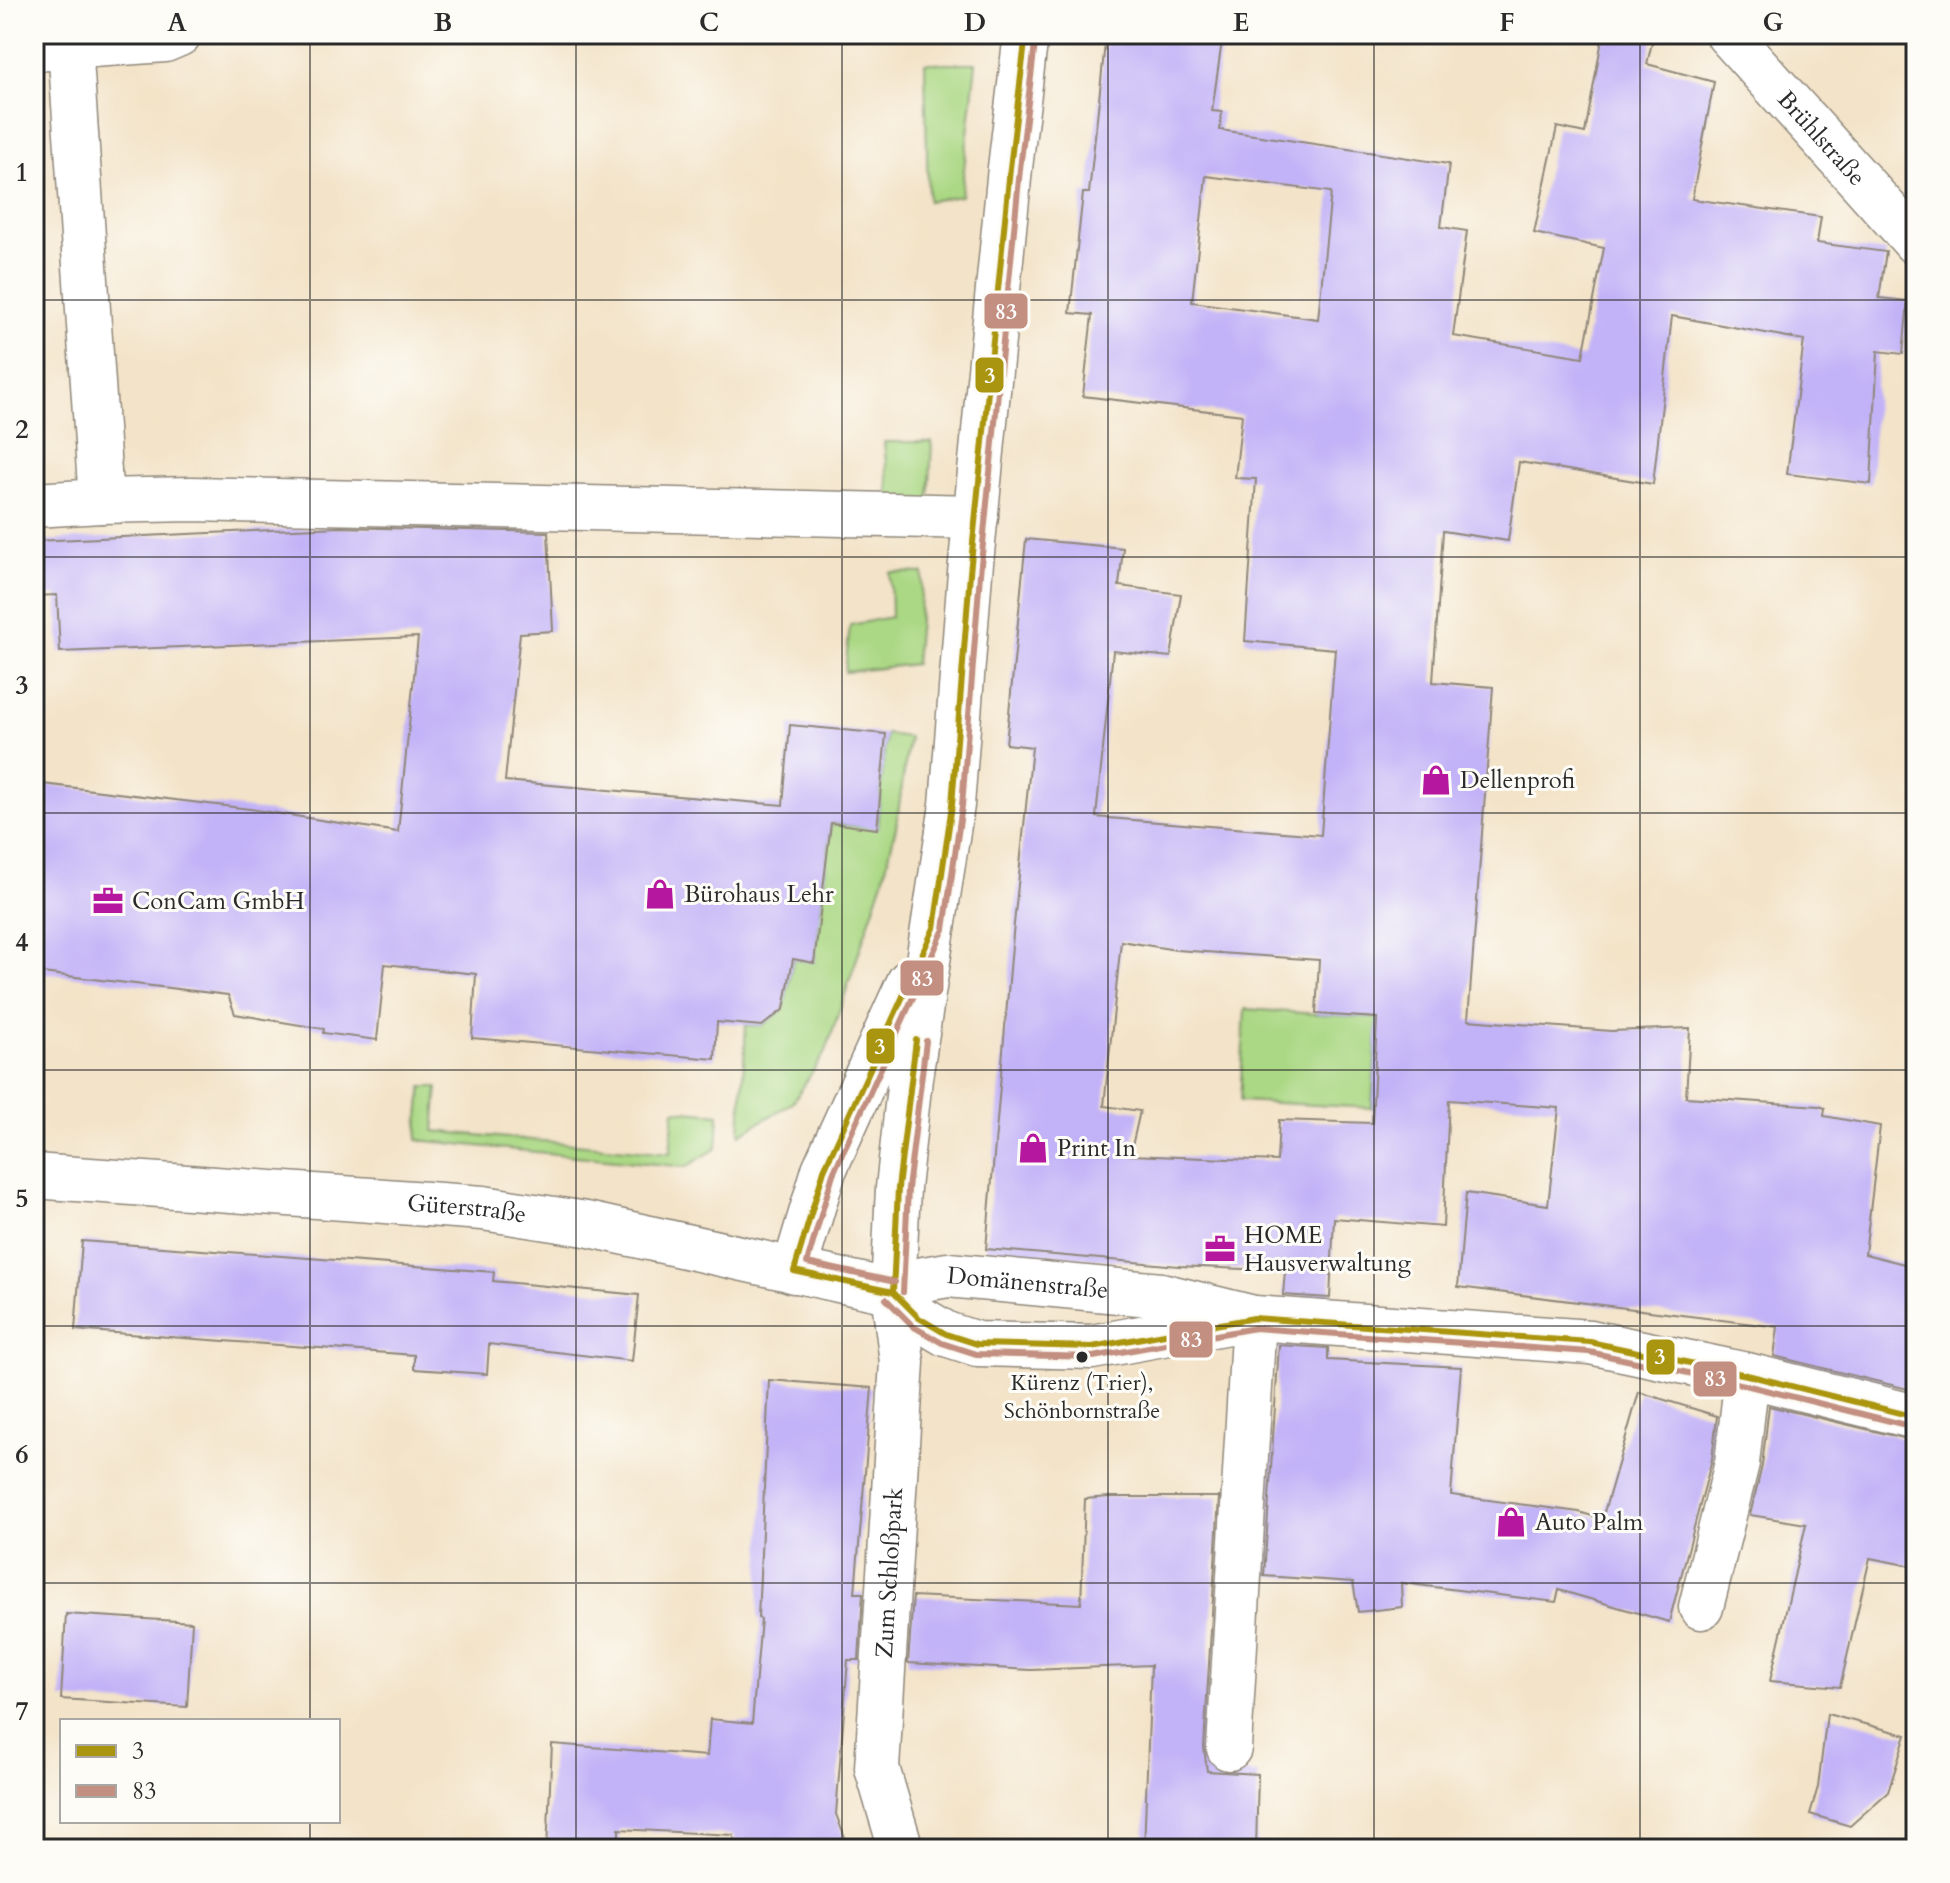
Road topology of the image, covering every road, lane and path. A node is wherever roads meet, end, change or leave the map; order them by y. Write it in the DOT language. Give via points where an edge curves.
graph roads {
  1 [pos="179,34"];
  2 [pos="1026,34"];
  3 [pos="1728,34"];
  4 [pos="52,47"];
  5 [pos="1916,243"];
  6 [pos="101,501"];
  7 [pos="34,505"];
  8 [pos="976,517"];
  9 [pos="934,928"];
  10 [pos="34,1176"];
  11 [pos="794,1271"];
  12 [pos="893,1292"];
  13 [pos="1254,1318"];
  14 [pos="1747,1375"];
  15 [pos="1916,1417"];
  16 [pos="1701,1607"];
  17 [pos="1229,1748"];
  18 [pos="901,1849"];
  1 -- 4 [label="street" via="165,40"];
  2 -- 8 [label="street, Zum Schloßpark"];
  3 -- 5 [label="street, Brühlstraße"];
  4 -- 6 [label="street"];
  6 -- 7 [label="street"];
  6 -- 8 [label="street"];
  8 -- 9 [label="street, Zum Schloßpark" via="952,805"];
  9 -- 11 [label="street" via="824,1170"];
  9 -- 12 [label="street, Zum Schloßpark" via="904,1125"];
  10 -- 11 [label="street, Güterstraße" via="483,1208 586,1224"];
  11 -- 12 [label="street, Güterstraße"];
  12 -- 13 [label="street, Domänenstraße" via="948,1275 1161,1295"];
  12 -- 13 [label="street, Domänenstraße" via="919,1318 977,1344 1092,1347"];
  12 -- 18 [label="street, Zum Schloßpark" via="902,1362 877,1768"];
  13 -- 14 [label="street, Domänenstraße" via="1590,1342"];
  13 -- 17 [label="street"];
  14 -- 15 [label="street, Domänenstraße"];
  14 -- 16 [label="street" via="1737,1463"];
}
